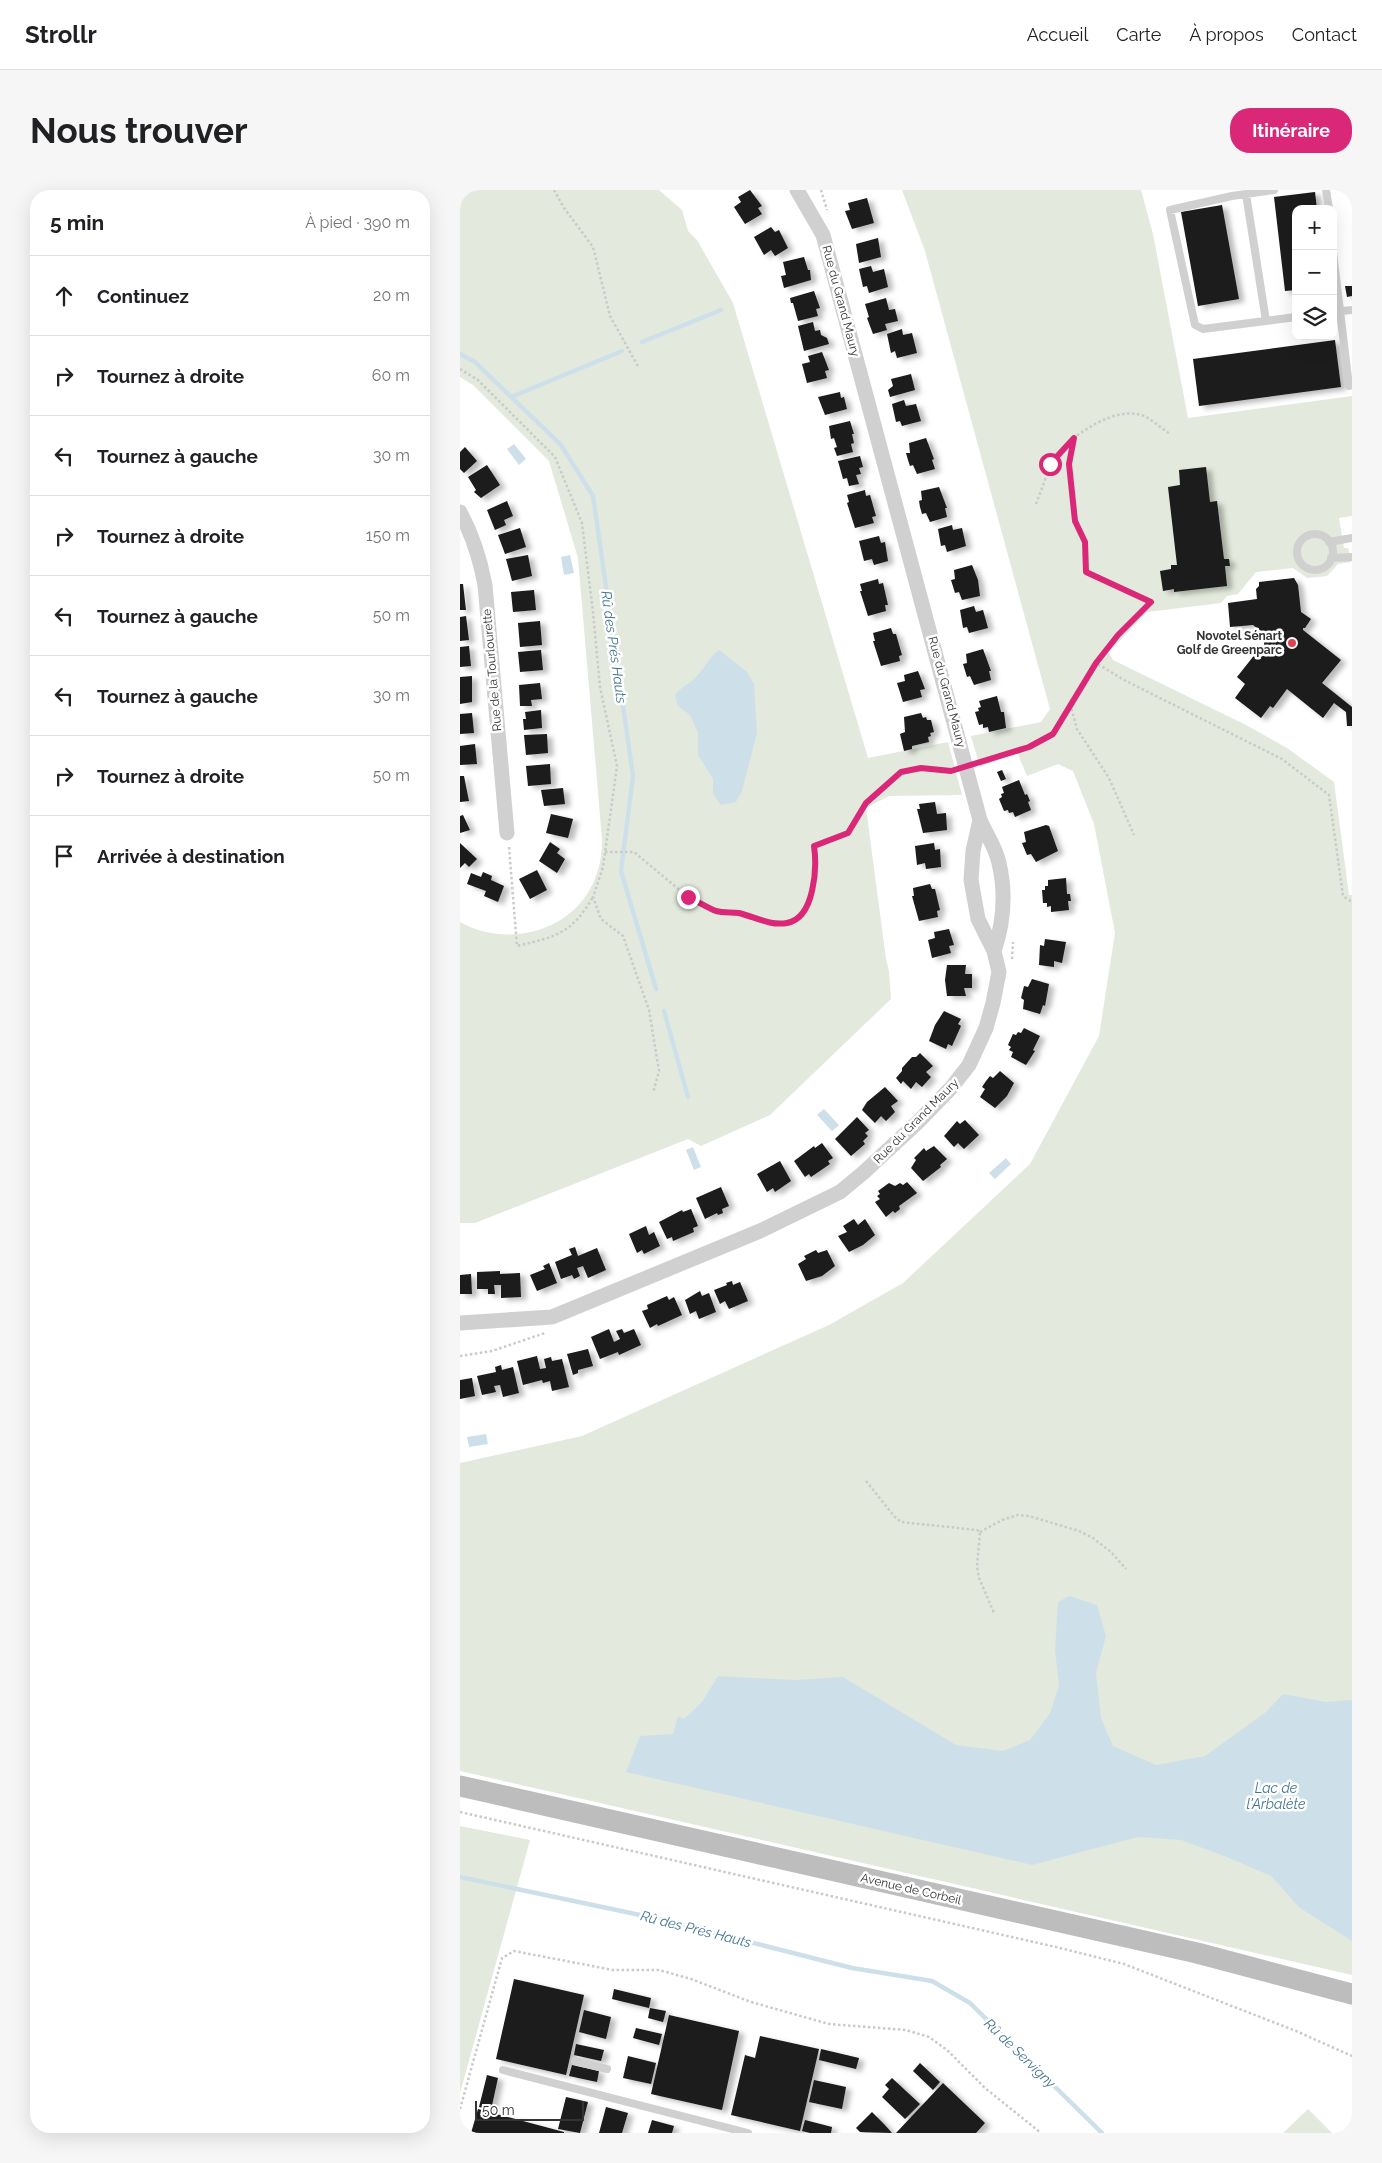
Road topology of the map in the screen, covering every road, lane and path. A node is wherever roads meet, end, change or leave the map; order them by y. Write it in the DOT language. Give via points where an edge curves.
graph roads {
  1 [pos="554,190"];
  2 [pos="797,190"];
  3 [pos="821,190"];
  4 [pos="1274,190"];
  5 [pos="1326,190"];
  6 [pos="1246,194"];
  7 [pos="1328,205"];
  8 [pos="828,214"];
  9 [pos="1352,310"];
  10 [pos="1337,312"];
  11 [pos="1292,318"];
  12 [pos="1337,318"];
  13 [pos="1266,321"];
  14 [pos="639,368"];
  15 [pos="460,369"];
  16 [pos="1348,386"];
  17 [pos="1170,434"];
  18 [pos="1074,438"];
  19 [pos="1036,504"];
  20 [pos="460,512"];
  21 [pos="1352,538"];
  22 [pos="1329,542"];
  23 [pos="1352,557"];
  24 [pos="1331,558"];
  25 [pos="1096,663"];
  26 [pos="1070,704"];
  27 [pos="966,766"];
  28 [pos="980,820"];
  29 [pos="508,833"];
  30 [pos="1134,835"];
  31 [pos="605,852"];
  32 [pos="594,897"];
  33 [pos="1352,902"];
  34 [pos="1014,938"];
  35 [pos="994,951"];
  36 [pos="1011,963"];
  37 [pos="653,1093"];
  38 [pos="460,1323"];
  39 [pos="550,1332"];
  40 [pos="460,1356"];
  41 [pos="866,1481"];
  42 [pos="980,1532"];
  43 [pos="1126,1569"];
  44 [pos="994,1613"];
  45 [pos="463,1787"];
  46 [pos="460,1812"];
  47 [pos="1352,1994"];
  48 [pos="1352,2056"];
  49 [pos="575,2061"];
  50 [pos="607,2069"];
  51 [pos="503,2070"];
  52 [pos="460,2109"];
  53 [pos="748,2133"];
  54 [pos="1041,2133"];
  1 -- 14 [label="path" via="593,247 610,316"];
  2 -- 27 [label="street, Rue du Grand Maury" via="824,235"];
  3 -- 8 [label="path"];
  4 -- 6 [label="lane"];
  5 -- 7 [label="lane"];
  6 -- 13 [label="lane"];
  6 -- 13 [label="lane" via="1170,210 1195,325 1203,329"];
  9 -- 10 [label="lane"];
  11 -- 13 [label="lane"];
  12 -- 16 [label="lane"];
  15 -- 31 [label="path" via="478,380 555,457 582,523 600,687 617,766"];
  17 -- 18 [label="path" via="1144,416 1127,413 1086,429"];
  18 -- 19 [label="path" via="1050,464"];
  18 -- 25 [label="path" via="1069,464 1075,521 1085,542 1086,572 1151,602"];
  20 -- 29 [label="street, Rue de la Tourlourette" via="477,550 485,585"];
  21 -- 22 [label="lane"];
  22 -- 24 [label="lane" via="1333,553"];
  22 -- 24 [label="lane" via="1320,535 1308,535 1299,543 1297,554 1302,565 1313,570 1324,567"];
  23 -- 24 [label="lane"];
  25 -- 26 [label="path"];
  25 -- 33 [label="path" via="1282,758 1329,795 1343,896"];
  26 -- 27 [label="path" via="1053,734 1029,747"];
  26 -- 30 [label="path" via="1077,729 1109,778"];
  27 -- 28 [label="street, Rue du Grand Maury"];
  27 -- 31 [label="path" via="951,771 921,768 901,772 866,803 848,833 814,846 816,880 806,909 799,918 788,923 766,922 738,913 717,911 688,897 634,852"];
  28 -- 35 [label="street, Rue du Grand Maury" via="971,880 978,919"];
  28 -- 35 [label="street" via="999,862 1004,900 1001,931"];
  29 -- 32 [label="path" via="517,946 564,932 581,917"];
  31 -- 32 [label="path"];
  32 -- 37 [label="path" via="600,919 623,936 649,1010 659,1071"];
  34 -- 36 [label="path"];
  35 -- 38 [label="street, Rue du Grand Maury" via="999,972 993,1003 969,1065 917,1123 840,1192 760,1231 552,1318"];
  39 -- 40 [label="path" via="492,1351"];
  41 -- 42 [label="path" via="901,1522"];
  42 -- 43 [label="path" via="1002,1520 1018,1515 1029,1516 1093,1538"];
  42 -- 44 [label="path" via="976,1566"];
  45 -- 47 [label="main road, Avenue de Corbeil" via="1197,1953"];
  46 -- 48 [label="path" via="1124,1964"];
  49 -- 50 [label="lane"];
  51 -- 53 [label="lane"];
  52 -- 54 [label="path" via="502,1958 514,1951 613,1970 659,1970 751,2002 830,2024 906,2030 929,2037"];
}
